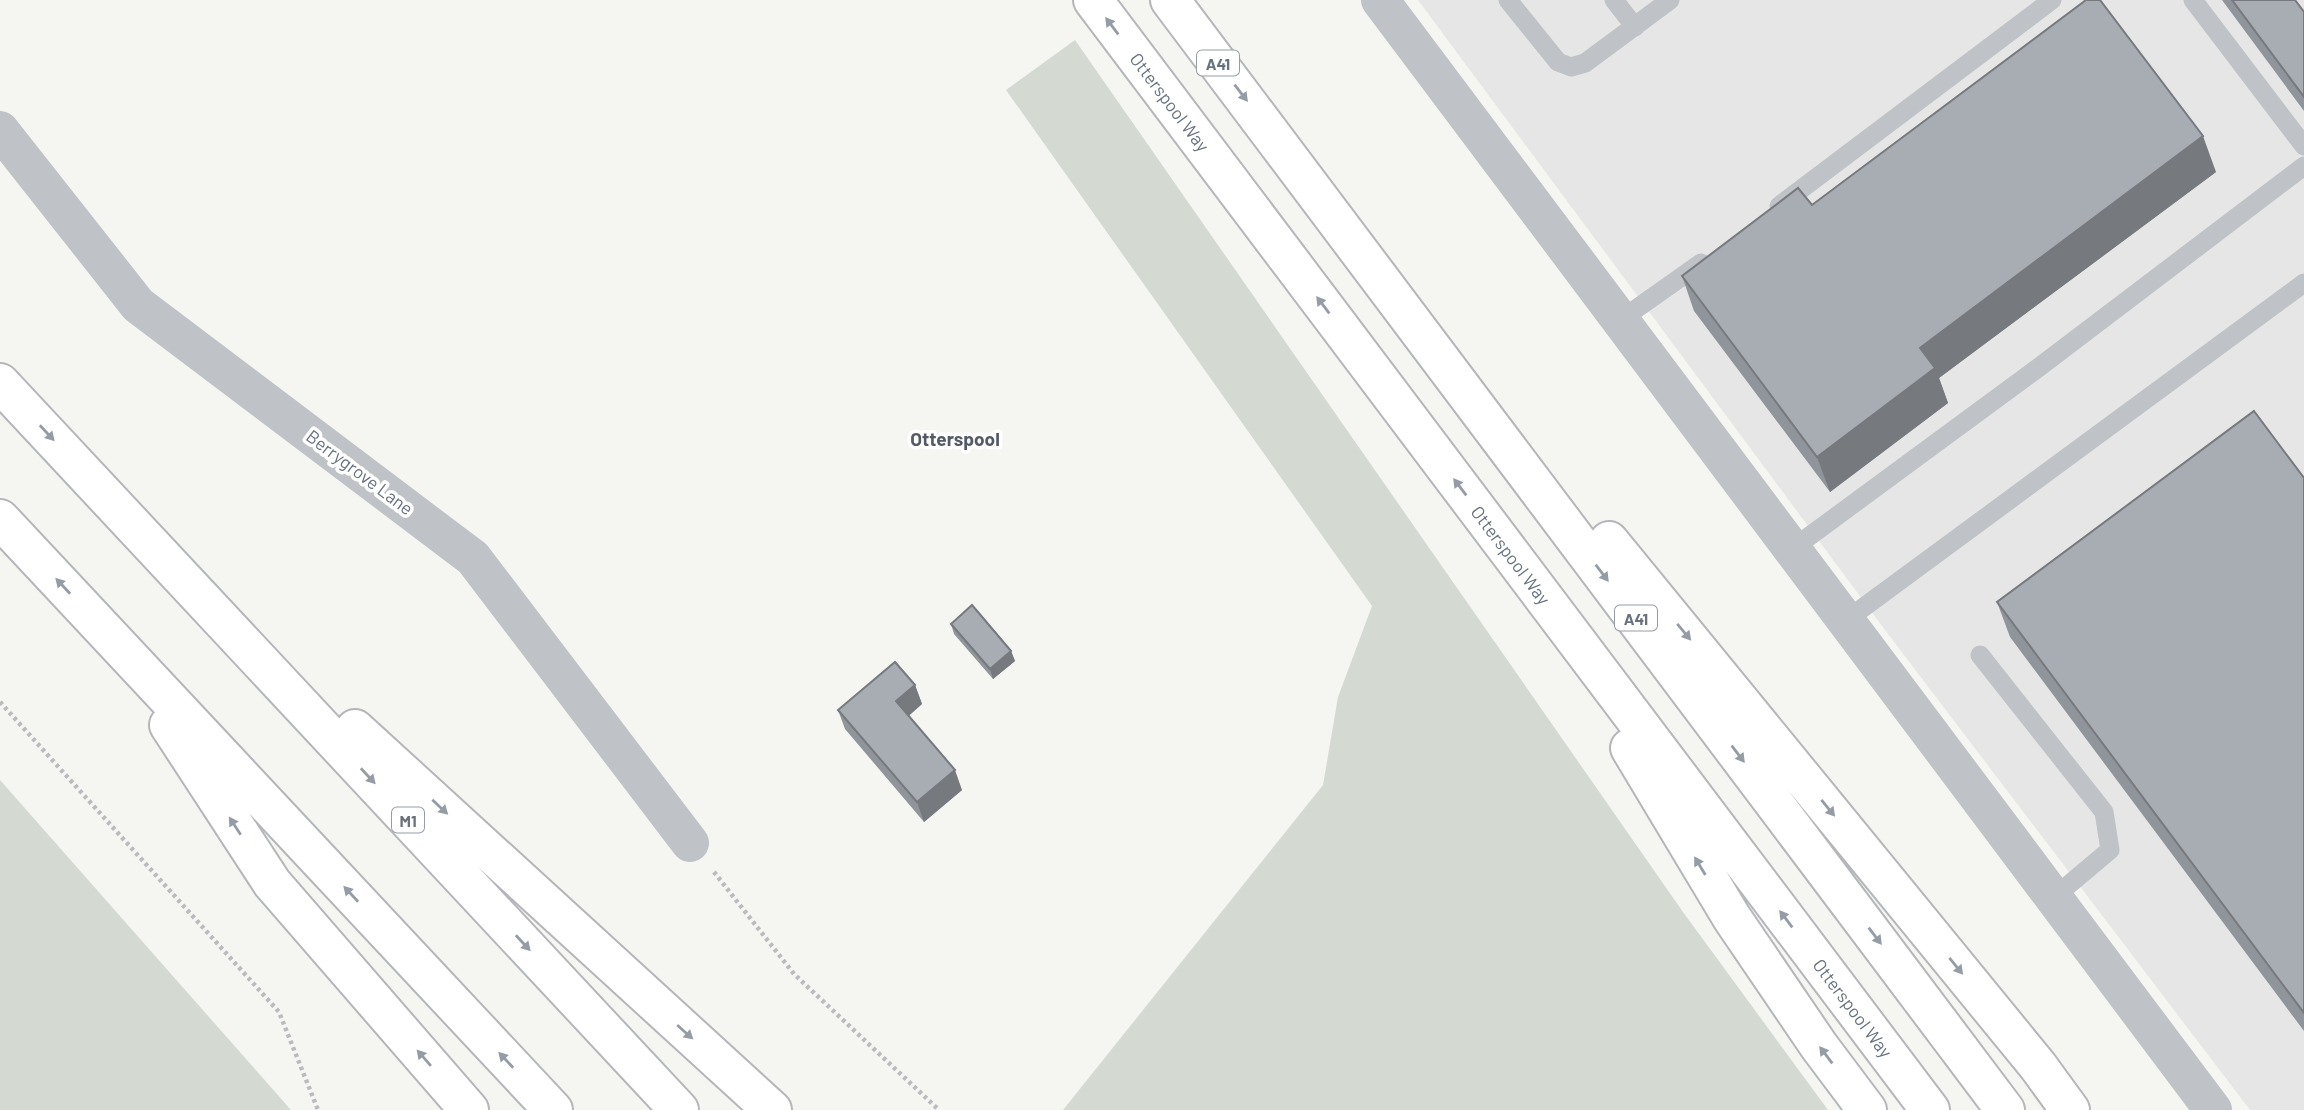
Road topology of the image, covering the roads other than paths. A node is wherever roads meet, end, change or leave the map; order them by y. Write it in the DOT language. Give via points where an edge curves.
graph roads {
  1 [pos="1093,0"];
  2 [pos="1170,0"];
  3 [pos="1381,0"];
  4 [pos="1508,0"];
  5 [pos="1614,0"];
  6 [pos="1670,0"];
  7 [pos="2052,0"];
  8 [pos="2193,0"];
  9 [pos="1635,27"];
  10 [pos="1267,126"];
  11 [pos="0,130"];
  12 [pos="2304,146"];
  13 [pos="2304,166"];
  14 [pos="1766,215"];
  15 [pos="1712,256"];
  16 [pos="2304,283"];
  17 [pos="1619,321"];
  18 [pos="0,383"];
  19 [pos="0,519"];
  20 [pos="137,529"];
  21 [pos="1792,550"];
  22 [pos="1531,580"];
  23 [pos="1845,621"];
  24 [pos="110,636"];
  25 [pos="1980,655"];
  26 [pos="690,843"];
  27 [pos="2053,898"];
  28 [pos="468,1110"];
  29 [pos="553,1110"];
  30 [pos="679,1110"];
  31 [pos="772,1110"];
  32 [pos="1867,1110"];
  33 [pos="1930,1110"];
  34 [pos="2005,1110"];
  35 [pos="2070,1110"];
  36 [pos="2213,1110"];
  22 -- 1 [label="highway, Otterspool Way, one-way"];
  2 -- 10 [label="highway, A41, one-way"];
  3 -- 17 [label="street"];
  4 -- 9 [label="lane" via="1558,62 1571,68"];
  5 -- 9 [label="lane"];
  6 -- 9 [label="lane"];
  7 -- 14 [label="lane"];
  8 -- 12 [label="lane"];
  10 -- 34 [label="highway, A41, one-way"];
  10 -- 35 [label="highway, one-way" via="1780,748"];
  11 -- 26 [label="street, Berrygrove Lane" via="138,305 473,558"];
  13 -- 21 [label="lane"];
  15 -- 17 [label="lane"];
  16 -- 23 [label="lane"];
  17 -- 21 [label="street"];
  18 -- 20 [label="highway, M1, one-way"];
  24 -- 19 [label="highway, one-way"];
  20 -- 30 [label="highway, M1, one-way"];
  20 -- 31 [label="highway, M1, one-way"];
  21 -- 23 [label="street"];
  32 -- 22 [label="highway, one-way" via="1732,918"];
  33 -- 22 [label="highway, Otterspool Way, one-way"];
  23 -- 27 [label="street"];
  28 -- 24 [label="highway, one-way" via="272,883"];
  29 -- 24 [label="highway, one-way"];
  25 -- 27 [label="lane" via="2104,812 2110,850"];
  27 -- 36 [label="street"];
}
